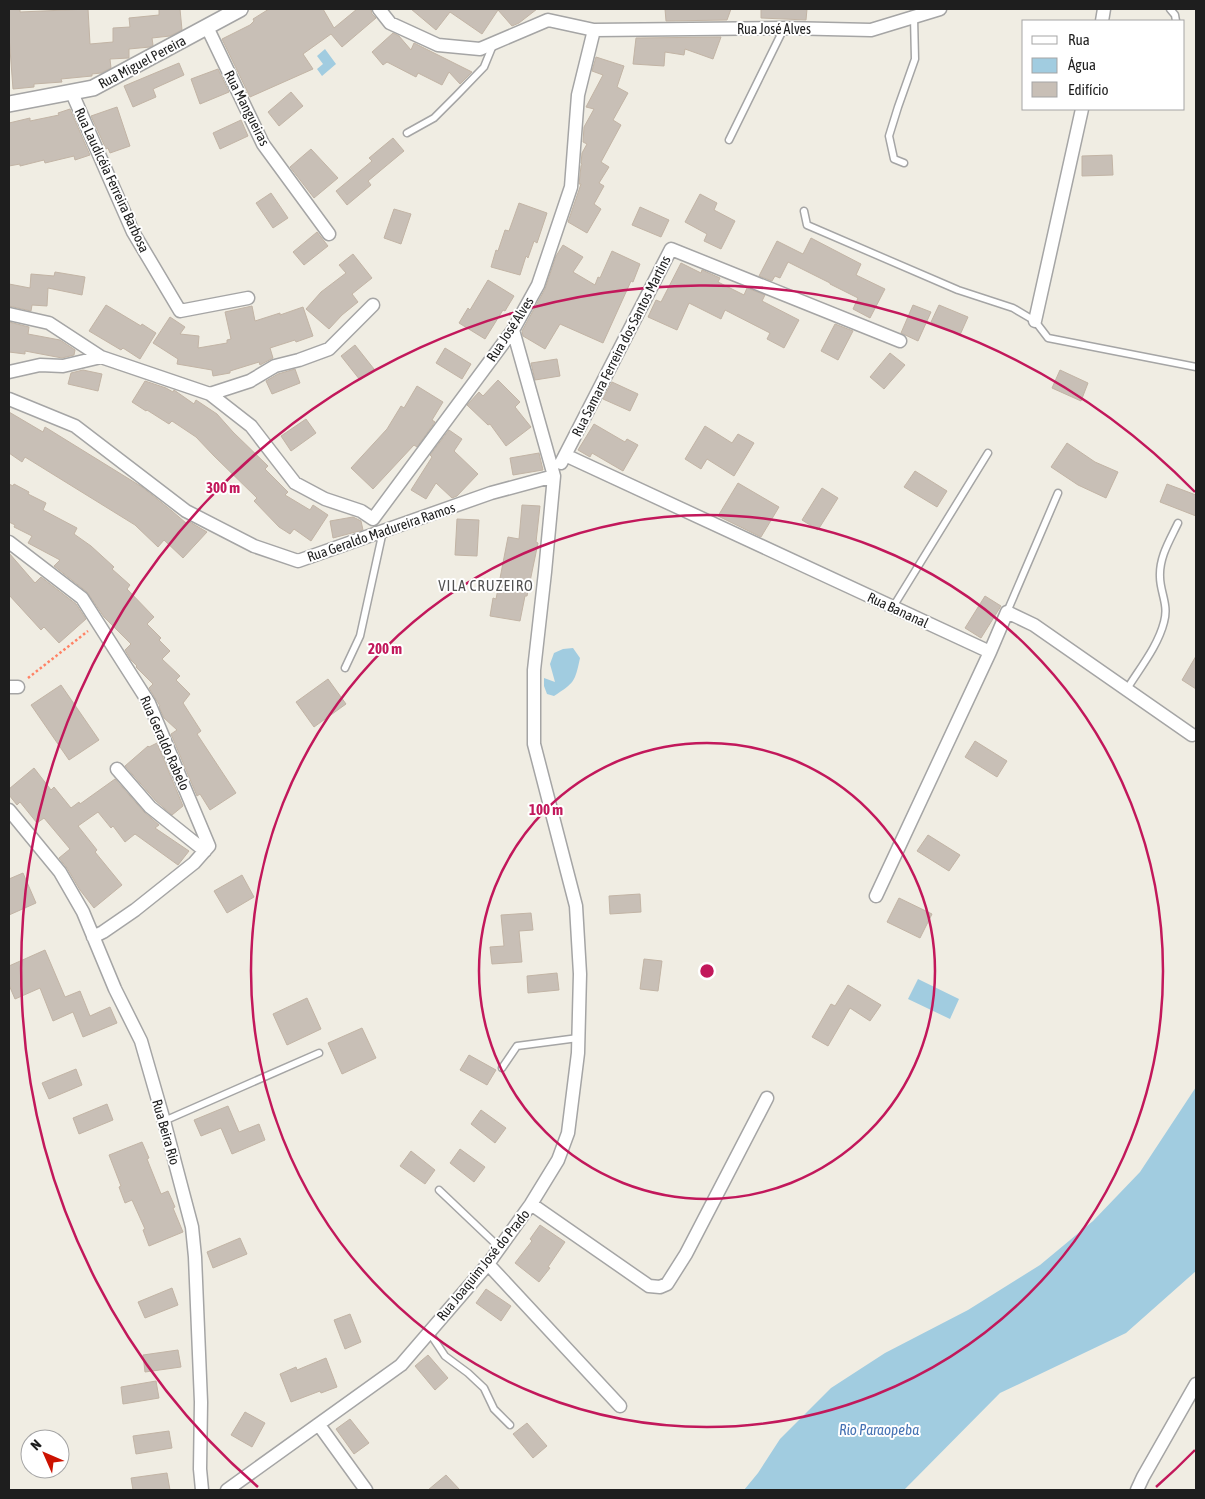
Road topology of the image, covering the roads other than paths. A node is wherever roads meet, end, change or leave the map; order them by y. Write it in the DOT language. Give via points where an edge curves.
graph roads {
  1 [pos="240,9"];
  2 [pos="379,9"];
  3 [pos="940,9"];
  4 [pos="1170,9"];
  5 [pos="914,17"];
  6 [pos="1176,20"];
  7 [pos="207,26"];
  8 [pos="784,28"];
  9 [pos="594,30"];
  10 [pos="493,44"];
  11 [pos="72,93"];
  12 [pos="9,104"];
  13 [pos="1082,110"];
  14 [pos="407,133"];
  15 [pos="729,140"];
  16 [pos="904,163"];
  17 [pos="804,211"];
  18 [pos="329,234"];
  19 [pos="248,298"];
  20 [pos="374,305"];
  21 [pos="9,314"];
  22 [pos="1035,321"];
  23 [pos="513,330"];
  24 [pos="900,341"];
  25 [pos="101,357"];
  26 [pos="1196,367"];
  27 [pos="9,372"];
  28 [pos="210,394"];
  29 [pos="9,399"];
  30 [pos="988,453"];
  31 [pos="565,455"];
  32 [pos="554,476"];
  33 [pos="1058,492"];
  34 [pos="374,519"];
  35 [pos="1178,523"];
  36 [pos="383,531"];
  37 [pos="370,536"];
  38 [pos="9,542"];
  39 [pos="893,607"];
  40 [pos="1007,612"];
  41 [pos="990,652"];
  42 [pos="344,668"];
  43 [pos="1127,689"];
  44 [pos="1192,735"];
  45 [pos="117,769"];
  46 [pos="9,810"];
  47 [pos="205,851"];
  48 [pos="876,896"];
  49 [pos="93,936"];
  50 [pos="578,1038"];
  51 [pos="319,1053"];
  52 [pos="502,1068"];
  53 [pos="767,1098"];
  54 [pos="164,1121"];
  55 [pos="439,1190"];
  56 [pos="531,1204"];
  57 [pos="500,1248"];
  58 [pos="488,1264"];
  59 [pos="429,1332"];
  60 [pos="1196,1384"];
  61 [pos="620,1406"];
  62 [pos="319,1425"];
  63 [pos="510,1425"];
  64 [pos="202,1490"];
  65 [pos="227,1490"];
  66 [pos="366,1490"];
  67 [pos="1137,1490"];
  1 -- 7 [label="street, Rua Miguel Pereira"];
  2 -- 10 [label="street" via="390,23 438,44 480,49"];
  3 -- 5 [label="street, Rua José Alves"];
  4 -- 6 [label="lane"];
  5 -- 8 [label="street, Rua José Alves" via="871,30"];
  5 -- 16 [label="lane" via="915,59 889,136 894,159"];
  7 -- 11 [label="street, Rua Miguel Pereira" via="93,88"];
  7 -- 18 [label="street, Rua Mangueiras" via="263,144"];
  8 -- 9 [label="street, Rua José Alves"];
  8 -- 15 [label="lane"];
  9 -- 10 [label="street" via="548,20"];
  9 -- 23 [label="street, Rua José Alves" via="578,95 571,187 538,286"];
  10 -- 14 [label="lane" via="484,67 464,88 434,118"];
  11 -- 12 [label="street, Rua Miguel Pereira"];
  11 -- 19 [label="street, Rua Laudicéia Ferreira Barbosa" via="133,232 180,310"];
  13 -- 22 [label="street"];
  17 -- 22 [label="lane" via="807,225 958,290 1013,308"];
  20 -- 28 [label="street" via="329,349 275,366 250,381"];
  21 -- 25 [label="street" via="49,323"];
  22 -- 26 [label="lane" via="1048,338"];
  23 -- 32 [label="street, Rua Joaquim José do Prado"];
  23 -- 34 [label="street, Rua José Alves"];
  24 -- 31 [label="street, Rua Samara Ferreira dos Santos Martins" via="671,249"];
  25 -- 27 [label="street" via="63,366 40,365"];
  25 -- 28 [label="street"];
  28 -- 34 [label="street" via="251,426 295,483"];
  29 -- 37 [label="street, Rua Geraldo Madureira Ramos" via="75,426 186,511 254,546 298,561"];
  30 -- 39 [label="lane"];
  31 -- 32 [label="street, Rua Samara Ferreira dos Santos Martins"];
  31 -- 39 [label="street, Rua Bananal"];
  32 -- 36 [label="street, Rua Geraldo Madureira Ramos" via="491,493"];
  32 -- 50 [label="street, Rua Joaquim José do Prado" via="534,670 534,744 576,906 580,974"];
  33 -- 40 [label="lane"];
  34 -- 37 [label="street"];
  35 -- 43 [label="lane" via="1162,556 1160,578 1166,601 1165,621"];
  36 -- 37 [label="street, Rua Geraldo Madureira Ramos"];
  36 -- 42 [label="lane" via="360,636"];
  38 -- 47 [label="street, Rua Geraldo Rabelo" via="82,598 149,703 209,846"];
  39 -- 41 [label="street, Rua Bananal"];
  40 -- 41 [label="street"];
  40 -- 43 [label="street" via="1034,625"];
  41 -- 48 [label="street"];
  43 -- 44 [label="street"];
  45 -- 47 [label="street" via="150,807"];
  46 -- 49 [label="street, Rua Beira Rio" via="60,872"];
  47 -- 49 [label="street" via="165,887"];
  49 -- 54 [label="street, Rua Beira Rio" via="140,1041"];
  50 -- 52 [label="lane" via="517,1046"];
  50 -- 56 [label="street, Rua Joaquim José do Prado" via="568,1133 558,1160"];
  51 -- 54 [label="lane"];
  53 -- 56 [label="street" via="686,1254 667,1284 649,1286"];
  54 -- 64 [label="street, Rua Beira Rio" via="192,1227 197,1278"];
  55 -- 57 [label="lane"];
  56 -- 57 [label="street, Rua Joaquim José do Prado"];
  57 -- 58 [label="street, Rua Joaquim José do Prado"];
  58 -- 59 [label="street, Rua Joaquim José do Prado"];
  58 -- 61 [label="street"];
  59 -- 62 [label="street, Rua Joaquim José do Prado" via="401,1365"];
  59 -- 63 [label="lane" via="445,1356 484,1388 494,1409"];
  60 -- 67 [label="street"];
  62 -- 65 [label="street, Rua Joaquim José do Prado"];
  62 -- 66 [label="street"];
}
